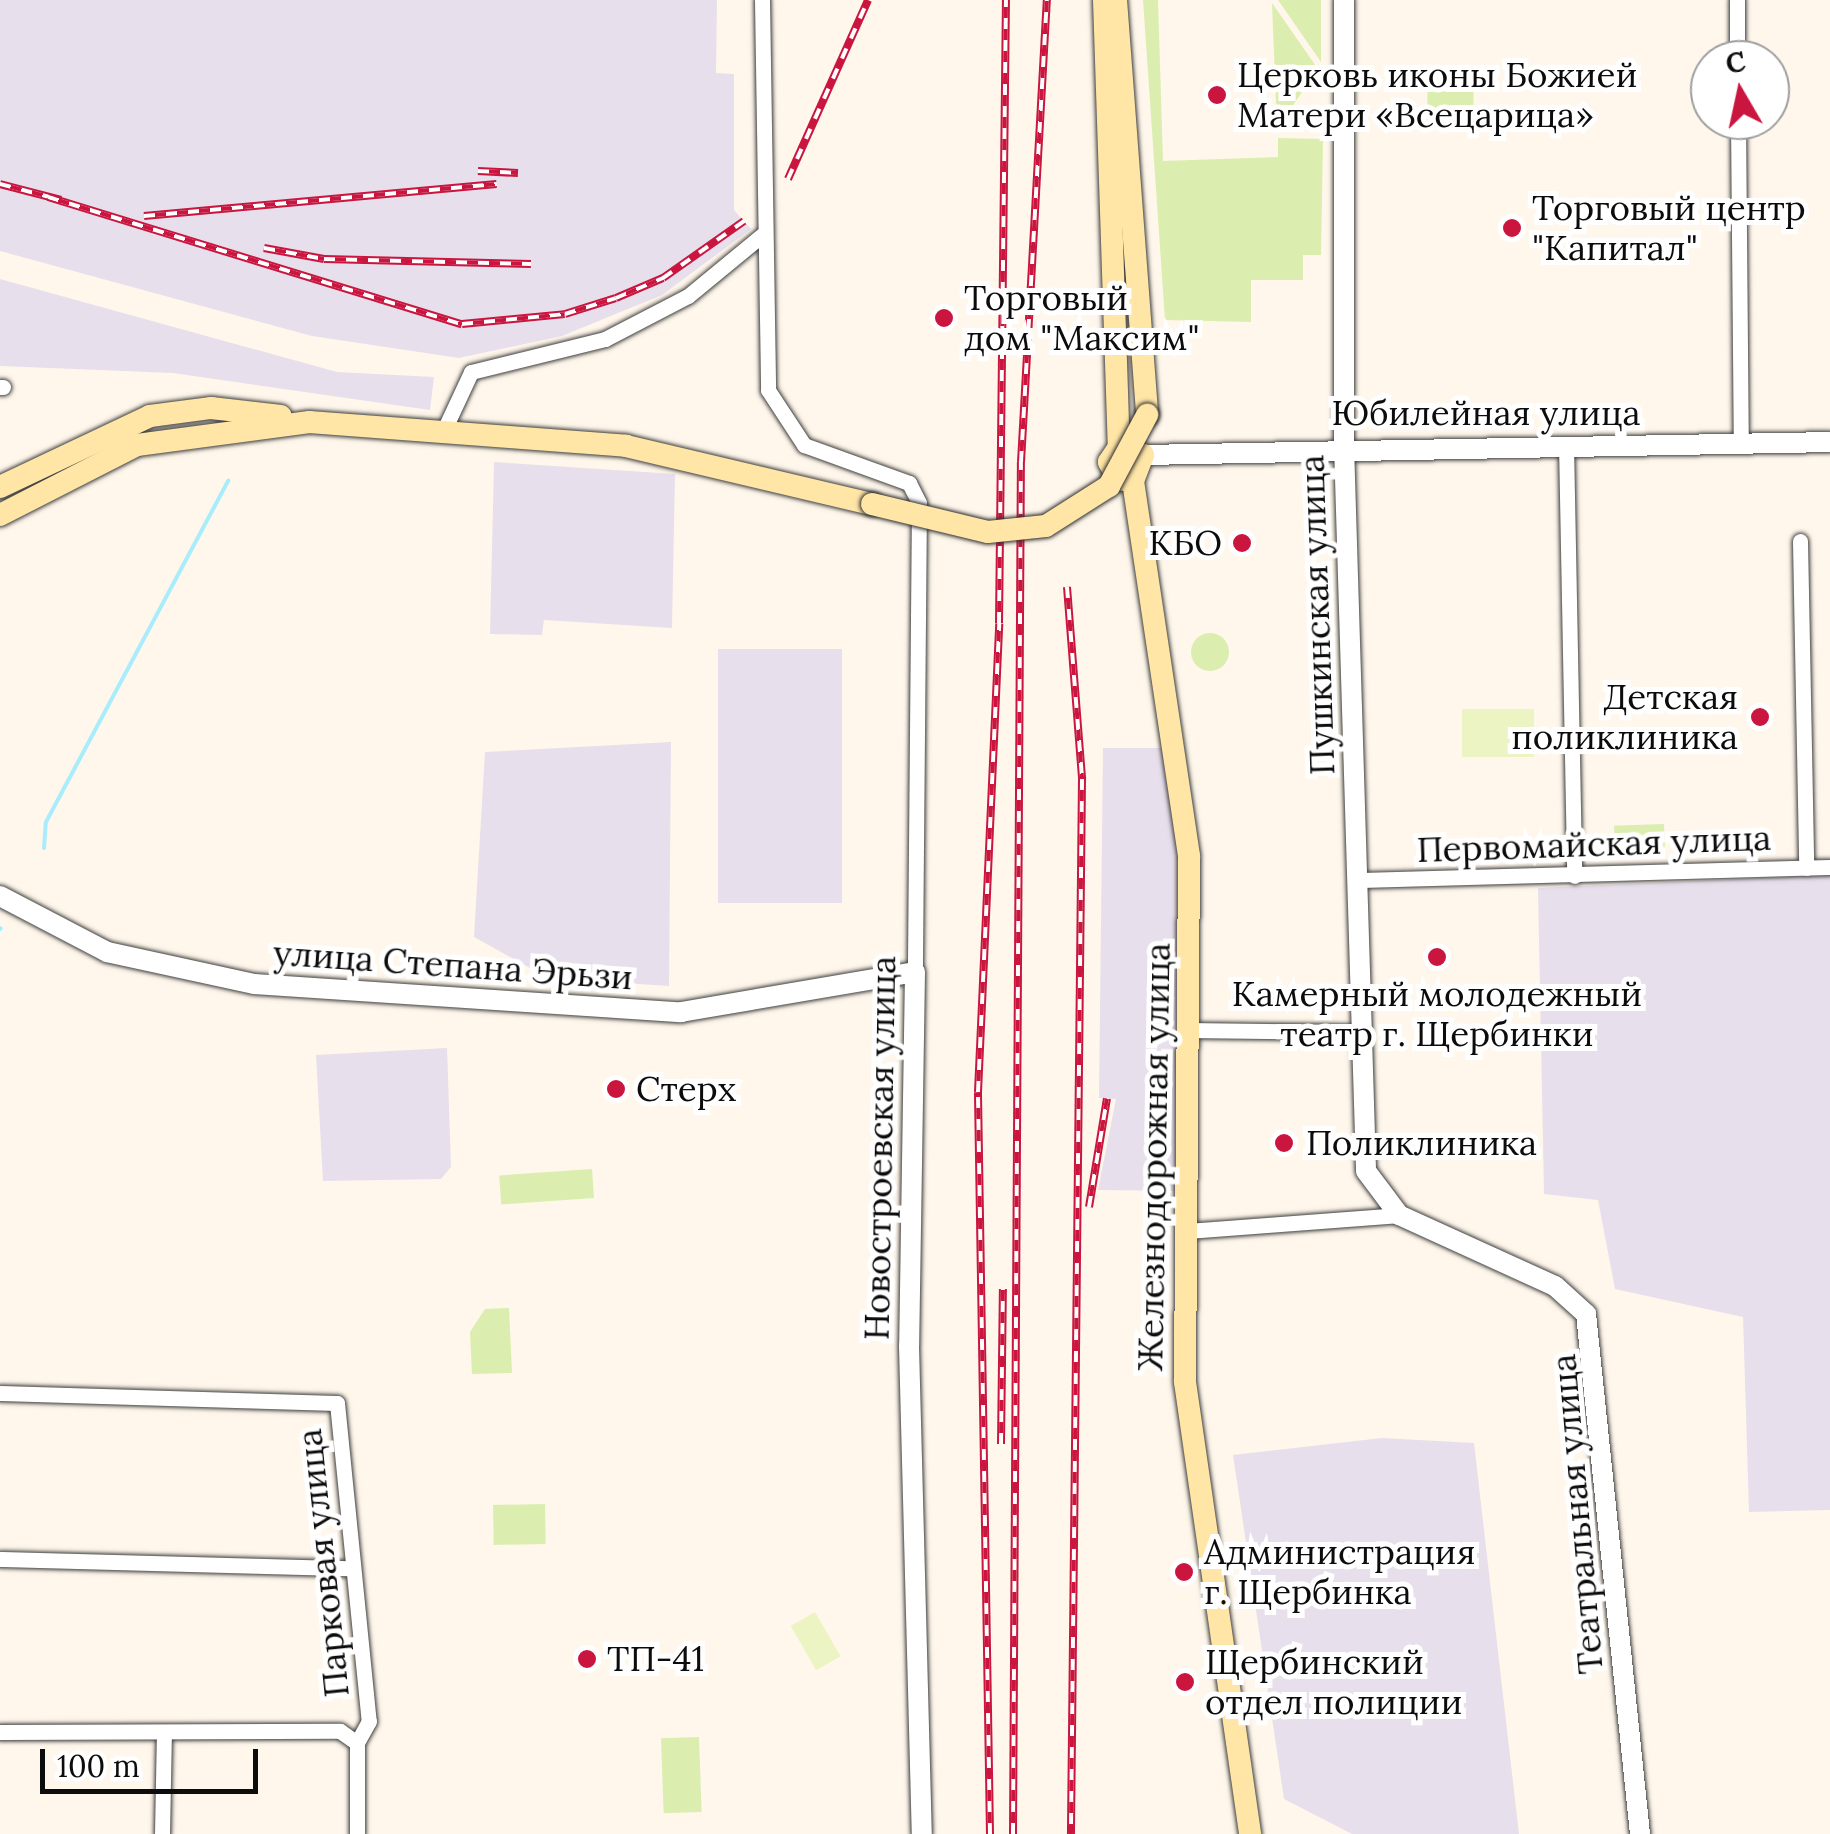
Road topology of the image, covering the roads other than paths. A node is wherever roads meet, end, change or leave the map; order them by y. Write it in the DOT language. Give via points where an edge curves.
graph roads {
  1 [pos="762,0"];
  2 [pos="1104,0"];
  3 [pos="1116,0"];
  4 [pos="1344,0"];
  5 [pos="1736,0"];
  6 [pos="1737,40"];
  7 [pos="1738,140"];
  8 [pos="762,235"];
  9 [pos="308,422"];
  10 [pos="444,430"];
  11 [pos="1830,442"];
  12 [pos="1566,444"];
  13 [pos="1741,444"];
  14 [pos="1344,445"];
  15 [pos="1119,448"];
  16 [pos="1144,455"];
  17 [pos="1134,481"];
  18 [pos="0,487"];
  19 [pos="0,514"];
  20 [pos="1800,540"];
  21 [pos="1830,867"];
  22 [pos="1806,868"];
  23 [pos="1574,876"];
  24 [pos="1359,880"];
  25 [pos="0,896"];
  26 [pos="916,972"];
  27 [pos="1194,1030"];
  28 [pos="1362,1032"];
  29 [pos="1399,1215"];
  30 [pos="1188,1230"];
  31 [pos="0,1393"];
  32 [pos="0,1560"];
  33 [pos="351,1568"];
  34 [pos="0,1732"];
  35 [pos="164,1732"];
  36 [pos="358,1743"];
  37 [pos="162,1834"];
  38 [pos="357,1834"];
  39 [pos="922,1834"];
  40 [pos="1250,1834"];
  41 [pos="1640,1834"];
  1 -- 8 [label="street"];
  2 -- 15 [label="main road, Железнодорожная улица"];
  3 -- 10 [label="main road, bridge" via="1147,415 1127,464 1096,498 1022,531 975,530 626,446"];
  4 -- 14 [label="street, Пушкинская улица"];
  5 -- 6 [label="street"];
  7 -- 13 [label="street"];
  8 -- 10 [label="street" via="688,296 605,339 471,372"];
  8 -- 26 [label="street, Новостроевская улица" via="765,364 778,415 830,460 893,476 916,492"];
  9 -- 10 [label="main road"];
  9 -- 18 [label="main road" via="211,408 150,416"];
  9 -- 19 [label="main road" via="137,445"];
  11 -- 13 [label="street, Юбилейная улица"];
  12 -- 13 [label="street, Юбилейная улица"];
  12 -- 14 [label="street, Юбилейная улица"];
  12 -- 23 [label="street"];
  14 -- 16 [label="street, Юбилейная улица"];
  14 -- 24 [label="street, Пушкинская улица"];
  15 -- 16 [label="main road"];
  15 -- 17 [label="main road, Железнодорожная улица" via="1111,472"];
  16 -- 17 [label="main road"];
  17 -- 27 [label="main road, Железнодорожная улица" via="1184,798"];
  20 -- 22 [label="street"];
  21 -- 22 [label="street, Первомайская улица"];
  22 -- 23 [label="street, Первомайская улица"];
  23 -- 24 [label="street, Первомайская улица"];
  24 -- 28 [label="street, Пушкинская улица"];
  25 -- 26 [label="street, улица Степана Эрьзи" via="108,952 254,984 681,1012"];
  26 -- 39 [label="street, Новостроевская улица" via="909,1346"];
  27 -- 28 [label="street"];
  27 -- 30 [label="main road, Железнодорожная улица"];
  28 -- 29 [label="street, Пушкинская улица" via="1366,1171"];
  29 -- 30 [label="street, Театральная улица"];
  29 -- 41 [label="street, Театральная улица" via="1555,1286 1586,1314"];
  30 -- 40 [label="main road, Железнодорожная улица" via="1185,1382"];
  31 -- 33 [label="street, Парковая улица" via="337,1403"];
  32 -- 33 [label="street"];
  33 -- 36 [label="street, Парковая улица" via="369,1720"];
  34 -- 35 [label="street"];
  35 -- 36 [label="street" via="340,1731"];
  35 -- 37 [label="street"];
  36 -- 38 [label="street, Парковая улица"];
}
